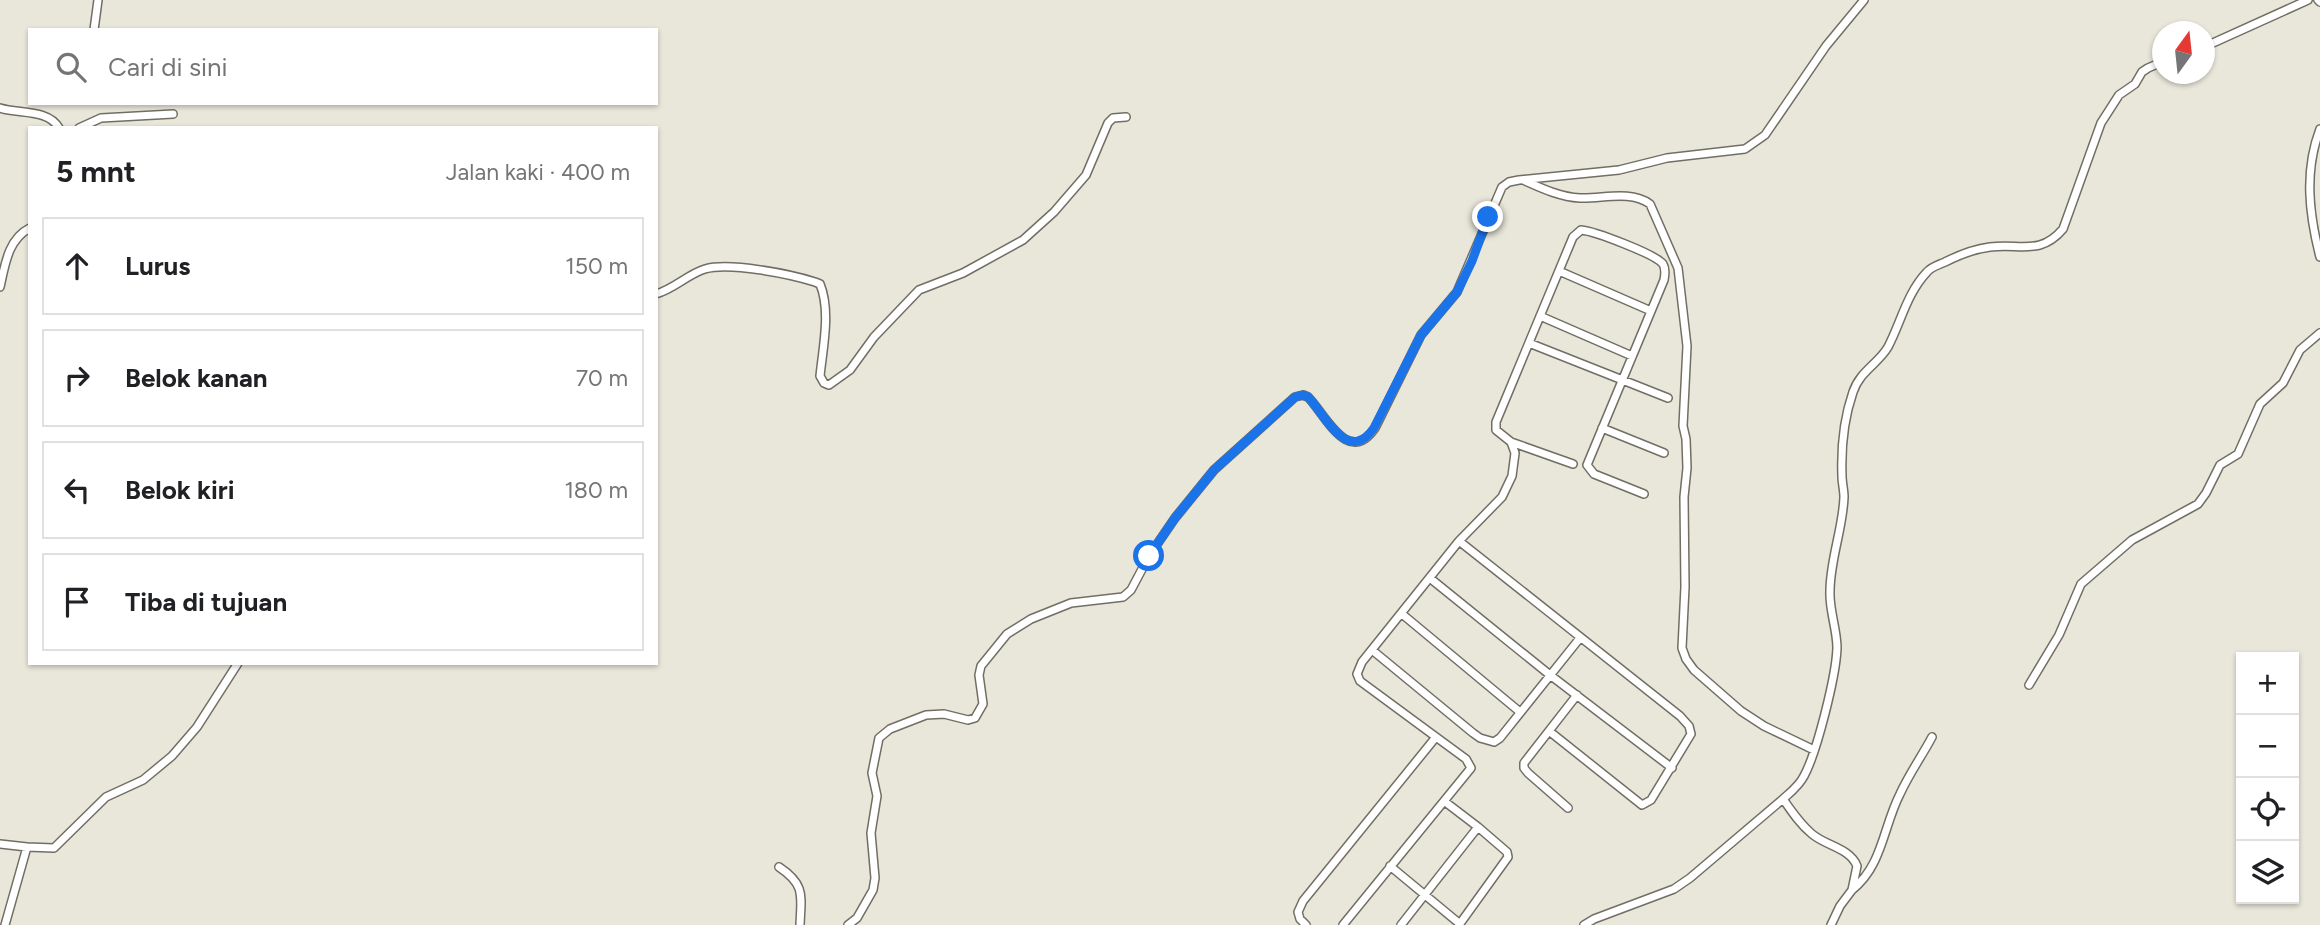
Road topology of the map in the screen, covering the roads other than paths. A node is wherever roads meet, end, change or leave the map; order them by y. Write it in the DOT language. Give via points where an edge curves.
graph roads {
  1 [pos="98,0"];
  2 [pos="1864,0"];
  3 [pos="2308,0"];
  4 [pos="94,28"];
  5 [pos="2215,42"];
  6 [pos="2152,67"];
  7 [pos="0,108"];
  8 [pos="173,114"];
  9 [pos="1126,117"];
  10 [pos="59,126"];
  11 [pos="83,126"];
  12 [pos="2320,129"];
  13 [pos="1523,180"];
  14 [pos="28,229"];
  15 [pos="2320,257"];
  16 [pos="1559,271"];
  17 [pos="0,287"];
  18 [pos="658,293"];
  19 [pos="1651,311"];
  20 [pos="1540,316"];
  21 [pos="2320,333"];
  22 [pos="1529,343"];
  23 [pos="1632,356"];
  24 [pos="1622,380"];
  25 [pos="1668,398"];
  26 [pos="1602,428"];
  27 [pos="1511,442"];
  28 [pos="1664,453"];
  29 [pos="1573,464"];
  30 [pos="1644,494"];
  31 [pos="1459,541"];
  32 [pos="1431,579"];
  33 [pos="1402,614"];
  34 [pos="1580,638"];
  35 [pos="1372,650"];
  36 [pos="237,665"];
  37 [pos="1550,675"];
  38 [pos="2029,685"];
  39 [pos="1577,695"];
  40 [pos="1520,712"];
  41 [pos="1549,731"];
  42 [pos="1436,737"];
  43 [pos="1932,737"];
  44 [pos="1814,750"];
  45 [pos="1672,768"];
  46 [pos="1783,799"];
  47 [pos="1444,801"];
  48 [pos="1568,808"];
  49 [pos="1478,827"];
  50 [pos="0,844"];
  51 [pos="27,847"];
  52 [pos="1390,866"];
  53 [pos="779,867"];
  54 [pos="1852,890"];
  55 [pos="1425,895"];
  56 [pos="1459,924"];
  57 [pos="5,925"];
  58 [pos="800,925"];
  59 [pos="848,925"];
  60 [pos="1306,925"];
  61 [pos="1343,925"];
  62 [pos="1401,925"];
  63 [pos="1584,925"];
  64 [pos="1830,925"];
  1 -- 4 [label="street"];
  2 -- 13 [label="street" via="1765,135 1752,146 1619,170"];
  3 -- 5 [label="street"];
  6 -- 44 [label="street" via="2119,95 2101,123 2063,229 2056,237 2031,247 1973,251 1929,269 1906,302 1885,351 1857,383 1843,448 1844,496 1830,587 1837,650"];
  7 -- 10 [label="street" via="49,117"];
  8 -- 11 [label="street" via="101,118"];
  9 -- 18 [label="street" via="1108,123 1086,176 1033,231 963,273 919,290 850,370 830,385 820,376 825,322 820,284 745,268 709,268"];
  12 -- 15 [label="street" via="2309,170 2312,228"];
  13 -- 44 [label="street" via="1578,198 1627,196 1650,204 1678,268 1687,346 1682,648 1694,670 1741,711"];
  13 -- 59 [label="street" via="1509,182 1497,195 1457,292 1421,335 1367,437 1347,440 1308,397 1295,397 1214,470 1175,518 1123,597 1071,603 1007,634 981,666 982,704 975,718 926,715 881,735 872,773 877,796 871,832 873,890"];
  14 -- 17 [label="street" via="9,249"];
  16 -- 19 [label="street"];
  16 -- 19 [label="street" via="1577,233 1601,234 1664,266 1664,280"];
  16 -- 20 [label="street"];
  19 -- 23 [label="street"];
  20 -- 22 [label="street"];
  20 -- 23 [label="street"];
  21 -- 38 [label="street" via="2300,350 2283,383 2260,404 2238,454 2220,465 2198,504 2132,541 2081,584 2059,635"];
  22 -- 24 [label="street"];
  22 -- 27 [label="street" via="1495,426"];
  23 -- 24 [label="street"];
  24 -- 25 [label="street"];
  24 -- 26 [label="street"];
  26 -- 28 [label="street"];
  26 -- 30 [label="street" via="1588,469"];
  27 -- 29 [label="street"];
  27 -- 31 [label="street" via="1515,463 1506,489"];
  31 -- 32 [label="street"];
  31 -- 34 [label="street"];
  32 -- 33 [label="street"];
  32 -- 37 [label="street"];
  33 -- 35 [label="street"];
  33 -- 40 [label="street"];
  34 -- 37 [label="street"];
  34 -- 45 [label="street" via="1689,726 1690,738"];
  35 -- 40 [label="street" via="1480,738 1494,742"];
  35 -- 42 [label="street" via="1357,678"];
  36 -- 51 [label="street" via="197,727 158,769 106,797 54,848"];
  37 -- 39 [label="street"];
  37 -- 40 [label="street"];
  39 -- 41 [label="street"];
  39 -- 45 [label="street"];
  41 -- 45 [label="street" via="1642,805 1651,800"];
  41 -- 48 [label="street" via="1527,757 1524,768"];
  42 -- 47 [label="street" via="1471,768"];
  42 -- 60 [label="street" via="1303,901 1298,912"];
  43 -- 54 [label="street" via="1899,795 1873,865"];
  44 -- 46 [label="street" via="1804,777"];
  46 -- 54 [label="street" via="1813,835 1855,860"];
  46 -- 63 [label="street" via="1674,889"];
  47 -- 49 [label="street"];
  47 -- 52 [label="street"];
  49 -- 55 [label="street"];
  49 -- 56 [label="street" via="1508,857"];
  50 -- 51 [label="street"];
  51 -- 57 [label="street"];
  52 -- 55 [label="street"];
  52 -- 61 [label="street"];
  53 -- 58 [label="street" via="793,878 802,894"];
  54 -- 64 [label="street"];
  55 -- 56 [label="street"];
  55 -- 62 [label="street"];
}
